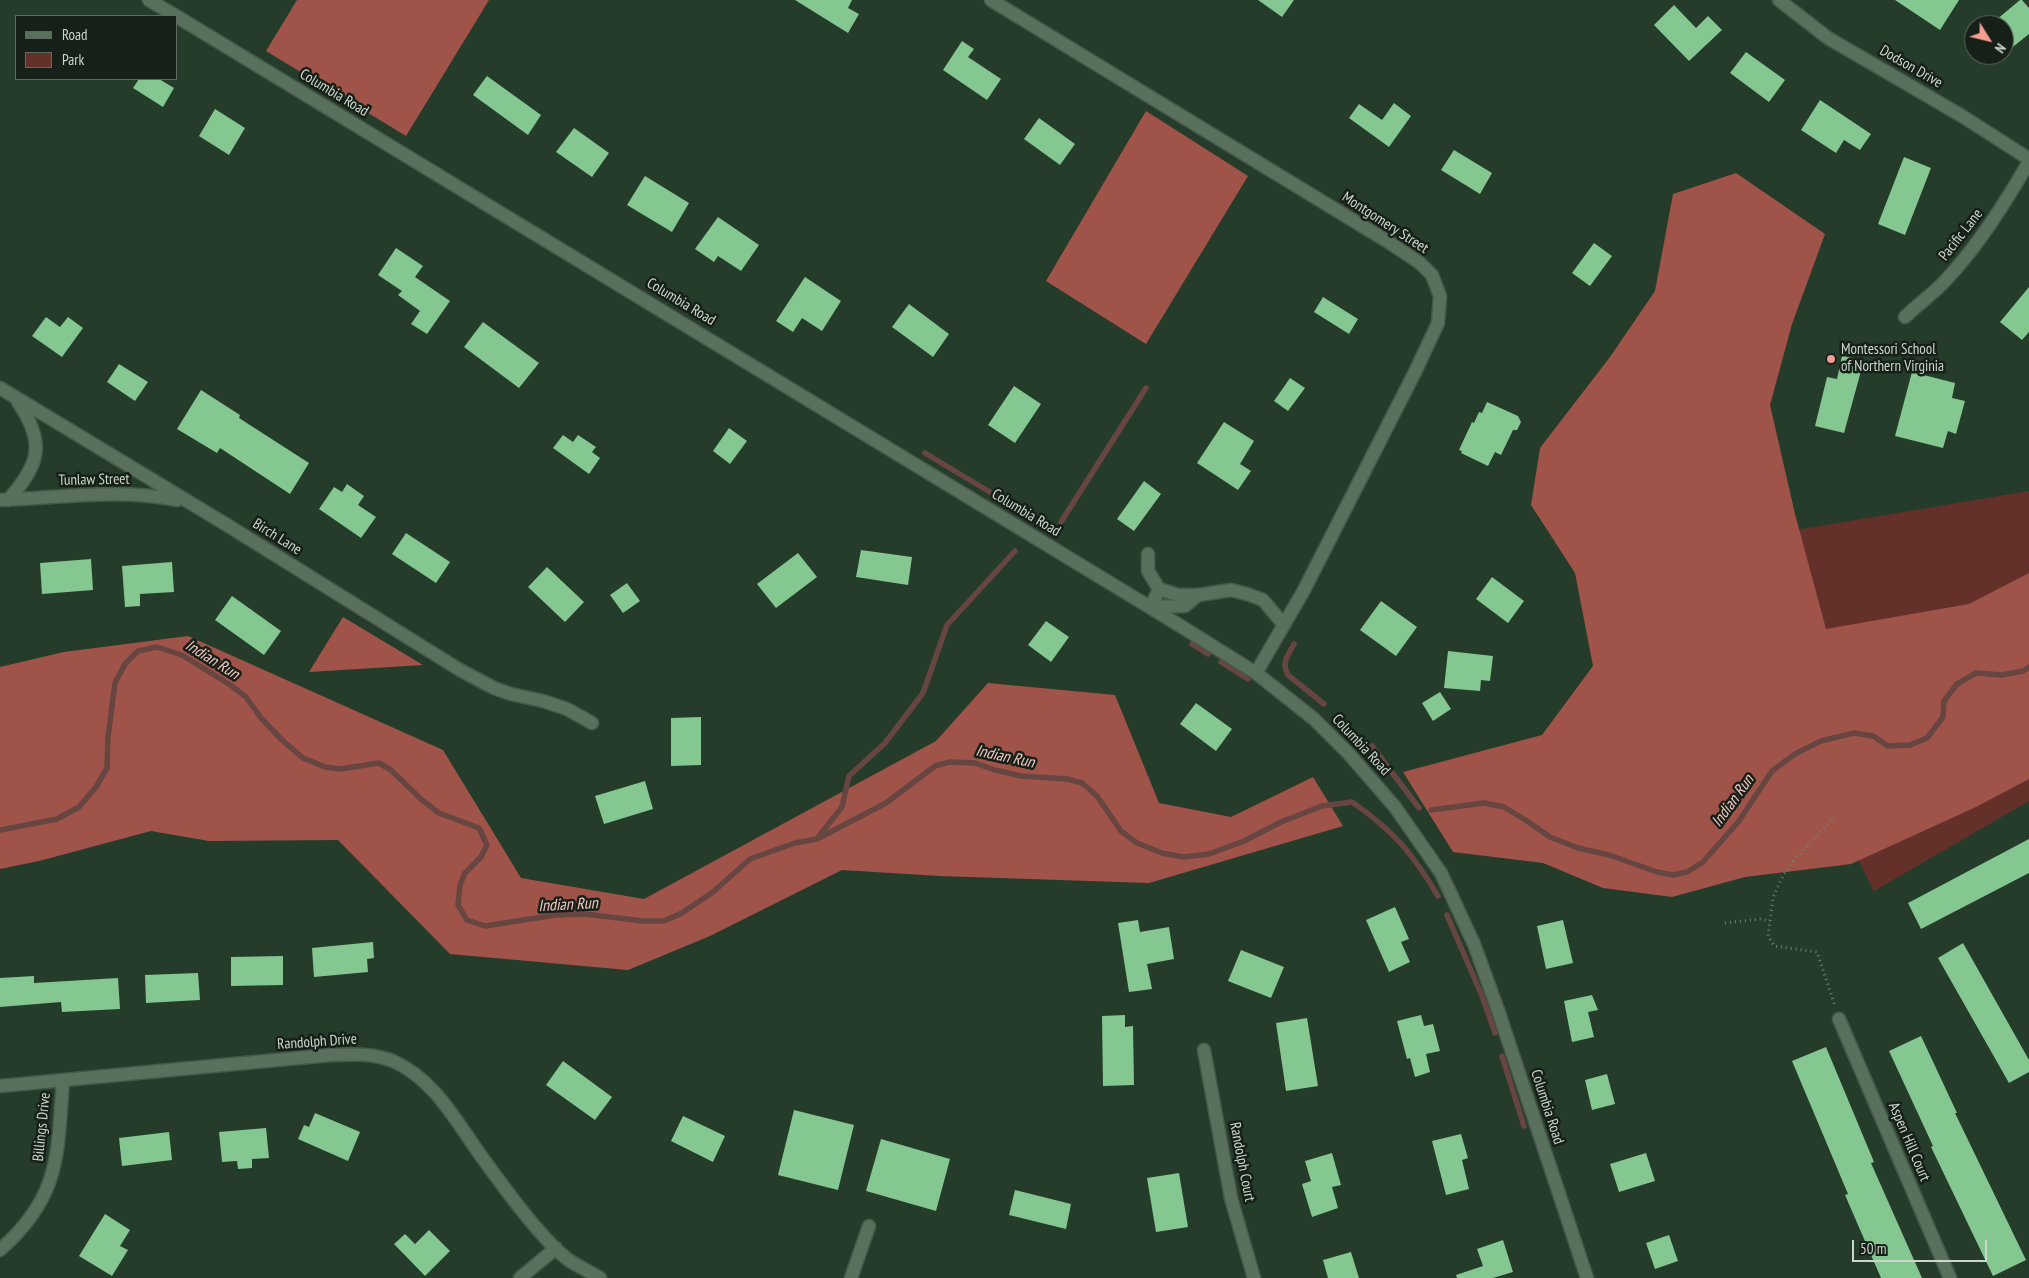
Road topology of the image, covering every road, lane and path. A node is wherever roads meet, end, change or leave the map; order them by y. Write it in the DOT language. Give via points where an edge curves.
graph roads {
  1 [pos="149,0"];
  2 [pos="991,0"];
  3 [pos="1779,0"];
  4 [pos="174,15"];
  5 [pos="178,17"];
  6 [pos="2029,161"];
  7 [pos="1905,317"];
  8 [pos="0,388"];
  9 [pos="16,398"];
  10 [pos="4,500"];
  11 [pos="187,502"];
  12 [pos="1148,554"];
  13 [pos="1159,589"];
  14 [pos="1198,595"];
  15 [pos="1151,607"];
  16 [pos="1284,625"];
  17 [pos="1256,673"];
  18 [pos="592,723"];
  19 [pos="1835,817"];
  20 [pos="1770,921"];
  21 [pos="1725,923"];
  22 [pos="1839,1019"];
  23 [pos="1204,1050"];
  24 [pos="63,1080"];
  25 [pos="0,1086"];
  26 [pos="869,1226"];
  27 [pos="556,1248"];
  28 [pos="0,1250"];
  29 [pos="520,1278"];
  30 [pos="600,1278"];
  31 [pos="851,1278"];
  32 [pos="1254,1278"];
  33 [pos="1587,1278"];
  34 [pos="1950,1278"];
  1 -- 4 [label="street, Columbia Road"];
  2 -- 16 [label="street, Montgomery Street" via="1387,241 1420,263 1437,284 1440,296 1438,323"];
  3 -- 6 [label="street, Dodson Drive" via="1828,38 1962,116"];
  5 -- 15 [label="street, Columbia Road"];
  6 -- 7 [label="street, Pacific Lane" via="1972,251"];
  8 -- 9 [label="street, Birch Lane"];
  9 -- 10 [label="street" via="30,419 36,451 21,485"];
  9 -- 11 [label="street, Birch Lane"];
  10 -- 11 [label="street, Tunlaw Street" via="104,494 157,496"];
  11 -- 18 [label="street, Birch Lane" via="460,670 494,688 567,709"];
  12 -- 13 [label="street" via="1148,571"];
  13 -- 14 [label="street" via="1178,595"];
  13 -- 15 [label="street"];
  14 -- 15 [label="street" via="1185,606"];
  14 -- 16 [label="street" via="1231,590 1247,594 1262,600"];
  15 -- 17 [label="street, Columbia Road"];
  16 -- 17 [label="street, Montgomery Street"];
  17 -- 33 [label="street, Columbia Road" via="1314,719 1350,754 1395,807 1441,873 1474,944 1498,1010"];
  19 -- 20 [label="path" via="1784,874 1773,897"];
  20 -- 21 [label="path"];
  20 -- 22 [label="path" via="1768,936 1774,946 1817,952"];
  22 -- 34 [label="street, Aspen Hill Court"];
  23 -- 32 [label="street, Randolph Court" via="1232,1198"];
  24 -- 25 [label="street, Randolph Drive"];
  24 -- 27 [label="street, Randolph Drive" via="330,1055 374,1056 392,1061 424,1081 440,1098 513,1198"];
  24 -- 28 [label="street, Billings Drive" via="55,1167 46,1193 32,1217"];
  26 -- 31 [label="street"];
  27 -- 29 [label="street"];
  27 -- 30 [label="street, Randolph Drive"];
}
